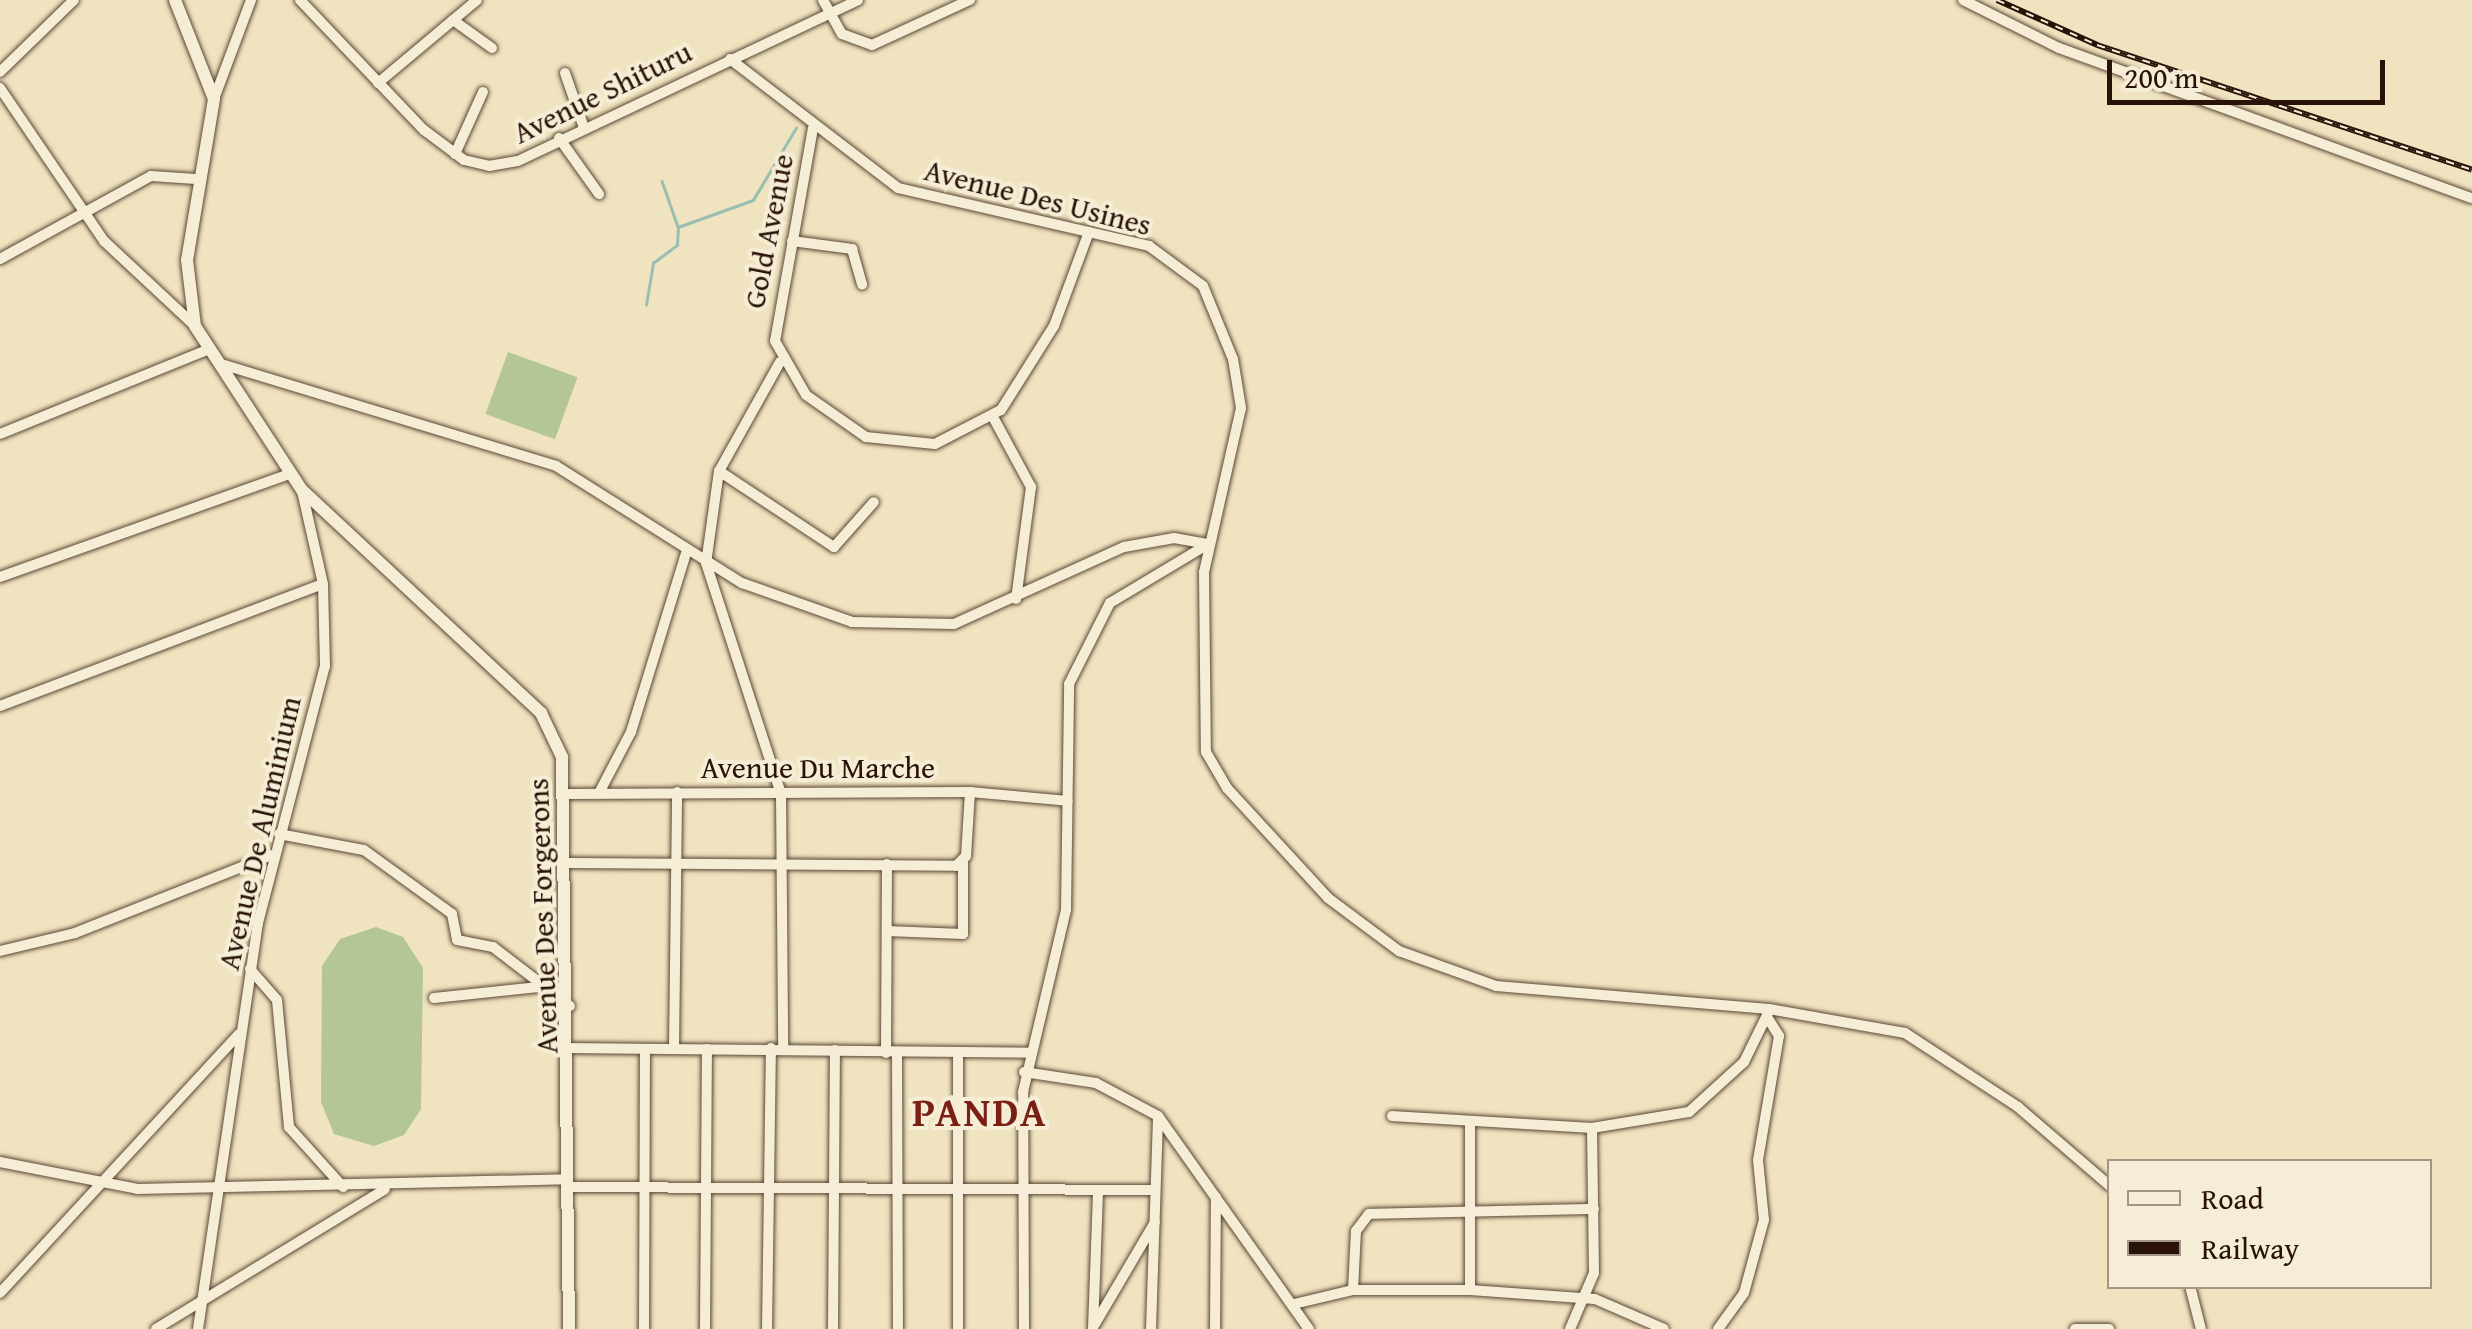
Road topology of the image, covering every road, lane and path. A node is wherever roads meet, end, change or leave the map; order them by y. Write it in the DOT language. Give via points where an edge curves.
graph roads {
  1 [pos="74,0"];
  2 [pos="175,0"];
  3 [pos="250,0"];
  4 [pos="300,0"];
  5 [pos="477,0"];
  6 [pos="823,0"];
  7 [pos="858,0"];
  8 [pos="970,0"];
  9 [pos="1964,0"];
  10 [pos="827,14"];
  11 [pos="454,20"];
  12 [pos="492,48"];
  13 [pos="730,59"];
  14 [pos="0,72"];
  15 [pos="565,72"];
  16 [pos="378,83"];
  17 [pos="0,88"];
  18 [pos="483,92"];
  19 [pos="214,99"];
  20 [pos="584,128"];
  21 [pos="812,128"];
  22 [pos="559,138"];
  23 [pos="455,154"];
  24 [pos="196,179"];
  25 [pos="598,194"];
  26 [pos="2472,198"];
  27 [pos="83,214"];
  28 [pos="1090,232"];
  29 [pos="792,241"];
  30 [pos="0,259"];
  31 [pos="862,285"];
  32 [pos="195,326"];
  33 [pos="209,349"];
  34 [pos="780,362"];
  35 [pos="219,363"];
  36 [pos="993,416"];
  37 [pos="0,434"];
  38 [pos="719,471"];
  39 [pos="290,474"];
  40 [pos="302,490"];
  41 [pos="874,502"];
  42 [pos="1208,544"];
  43 [pos="687,550"];
  44 [pos="706,563"];
  45 [pos="0,577"];
  46 [pos="323,584"];
  47 [pos="1016,598"];
  48 [pos="0,706"];
  49 [pos="677,792"];
  50 [pos="970,792"];
  51 [pos="599,793"];
  52 [pos="569,794"];
  53 [pos="781,794"];
  54 [pos="1068,801"];
  55 [pos="279,834"];
  56 [pos="272,855"];
  57 [pos="676,861"];
  58 [pos="780,861"];
  59 [pos="963,862"];
  60 [pos="570,863"];
  61 [pos="887,864"];
  62 [pos="887,932"];
  63 [pos="0,951"];
  64 [pos="250,969"];
  65 [pos="538,987"];
  66 [pos="434,998"];
  67 [pos="571,1006"];
  68 [pos="1768,1013"];
  69 [pos="240,1034"];
  70 [pos="572,1048"];
  71 [pos="674,1048"];
  72 [pos="707,1048"];
  73 [pos="770,1048"];
  74 [pos="783,1048"];
  75 [pos="645,1049"];
  76 [pos="835,1050"];
  77 [pos="891,1053"];
  78 [pos="1031,1053"];
  79 [pos="958,1054"];
  80 [pos="1024,1072"];
  81 [pos="1158,1116"];
  82 [pos="1392,1116"];
  83 [pos="1470,1121"];
  84 [pos="1592,1128"];
  85 [pos="0,1162"];
  86 [pos="568,1183"];
  87 [pos="2107,1183"];
  88 [pos="96,1184"];
  89 [pos="833,1186"];
  90 [pos="344,1187"];
  91 [pos="388,1187"];
  92 [pos="644,1187"];
  93 [pos="957,1187"];
  94 [pos="214,1188"];
  95 [pos="704,1188"];
  96 [pos="765,1188"];
  97 [pos="898,1188"];
  98 [pos="1024,1188"];
  99 [pos="1156,1190"];
  100 [pos="1098,1191"];
  101 [pos="1216,1197"];
  102 [pos="1470,1208"];
  103 [pos="1594,1209"];
  104 [pos="1156,1222"];
  105 [pos="2191,1289"];
  106 [pos="1353,1290"];
  107 [pos="1470,1290"];
  108 [pos="0,1293"];
  109 [pos="203,1296"];
  110 [pos="1585,1300"];
  111 [pos="1294,1304"];
  112 [pos="1639,1317"];
  113 [pos="1093,1328"];
  114 [pos="156,1329"];
  115 [pos="198,1329"];
  116 [pos="570,1329"];
  117 [pos="644,1329"];
  118 [pos="704,1329"];
  119 [pos="768,1329"];
  120 [pos="833,1329"];
  121 [pos="898,1329"];
  122 [pos="958,1329"];
  123 [pos="1024,1329"];
  124 [pos="1151,1329"];
  125 [pos="1215,1329"];
  126 [pos="1309,1329"];
  127 [pos="1570,1329"];
  128 [pos="1634,1329"];
  129 [pos="1664,1329"];
  130 [pos="1718,1329"];
  131 [pos="2076,1329"];
  132 [pos="2110,1329"];
  133 [pos="2201,1329"];
  1 -- 14 [label="street"];
  2 -- 19 [label="street"];
  3 -- 19 [label="street"];
  4 -- 16 [label="street"];
  5 -- 11 [label="street"];
  6 -- 10 [label="street"];
  7 -- 10 [label="street, Avenue Shituru"];
  8 -- 10 [label="street" via="872,45 851,40"];
  9 -- 26 [label="street" via="2059,48"];
  10 -- 13 [label="street, Avenue Shituru"];
  11 -- 12 [label="street"];
  11 -- 16 [label="street"];
  13 -- 20 [label="street, Avenue Shituru"];
  13 -- 21 [label="street, Avenue Des Usines"];
  15 -- 20 [label="street"];
  16 -- 23 [label="street"];
  17 -- 27 [label="street"];
  18 -- 23 [label="street"];
  19 -- 24 [label="street"];
  20 -- 22 [label="street, Avenue Shituru"];
  21 -- 28 [label="street, Avenue Des Usines" via="898,188"];
  21 -- 29 [label="street, Gold Avenue"];
  22 -- 23 [label="street, Avenue Shituru" via="505,164"];
  22 -- 25 [label="street"];
  24 -- 27 [label="street" via="159,174"];
  24 -- 32 [label="street" via="187,280"];
  27 -- 30 [label="street"];
  27 -- 32 [label="street" via="148,290"];
  28 -- 36 [label="street" via="1054,326"];
  28 -- 42 [label="street, Avenue Des Usines" via="1170,256 1216,310 1242,408"];
  29 -- 31 [label="street" via="852,248"];
  29 -- 34 [label="street, Gold Avenue" via="774,332"];
  32 -- 33 [label="street, Avenue Des Forgerons"];
  33 -- 35 [label="street, Avenue Des Forgerons"];
  33 -- 37 [label="street"];
  34 -- 36 [label="street" via="836,423 883,442 935,444"];
  34 -- 38 [label="street"];
  35 -- 39 [label="street, Avenue Des Forgerons"];
  35 -- 43 [label="street" via="556,466"];
  36 -- 47 [label="street" via="1031,488"];
  38 -- 41 [label="street" via="834,548"];
  38 -- 44 [label="street"];
  39 -- 40 [label="street, Avenue Des Forgerons"];
  39 -- 45 [label="street"];
  40 -- 46 [label="street, Avenue De Aluminium"];
  40 -- 52 [label="street, Avenue Des Forgerons" via="541,714"];
  42 -- 47 [label="street" via="1139,543"];
  42 -- 54 [label="street" via="1120,594 1082,644 1069,684"];
  42 -- 68 [label="street, Avenue Des Usines" via="1206,752 1227,788 1328,898 1398,951 1524,992"];
  43 -- 44 [label="street"];
  43 -- 51 [label="street" via="631,732"];
  44 -- 47 [label="street" via="780,600 876,626 934,628"];
  44 -- 53 [label="street"];
  46 -- 48 [label="street"];
  46 -- 55 [label="street, Avenue De Aluminium" via="324,666"];
  49 -- 51 [label="street, Avenue Du Marche"];
  49 -- 53 [label="street, Avenue Du Marche"];
  49 -- 57 [label="street"];
  50 -- 53 [label="street, Avenue Du Marche"];
  50 -- 54 [label="street, Avenue Du Marche"];
  50 -- 59 [label="street"];
  51 -- 52 [label="street, Avenue Du Marche"];
  52 -- 60 [label="street, Avenue Des Forgerons"];
  53 -- 58 [label="street"];
  54 -- 78 [label="street" via="1063,929"];
  55 -- 56 [label="street, Avenue De Aluminium"];
  55 -- 65 [label="street" via="364,850 452,914 457,940 488,945"];
  56 -- 63 [label="street" via="75,933"];
  56 -- 64 [label="street, Avenue De Aluminium"];
  57 -- 58 [label="street"];
  57 -- 60 [label="street"];
  57 -- 71 [label="street"];
  58 -- 61 [label="street"];
  58 -- 74 [label="street"];
  59 -- 61 [label="street"];
  59 -- 62 [label="street" via="963,934"];
  60 -- 67 [label="street, Avenue Des Forgerons"];
  61 -- 62 [label="street"];
  62 -- 77 [label="street"];
  64 -- 69 [label="street, Avenue De Aluminium"];
  64 -- 90 [label="street" via="277,1000 290,1126"];
  65 -- 66 [label="street"];
  65 -- 67 [label="street"];
  67 -- 70 [label="street, Avenue Des Forgerons"];
  68 -- 84 [label="street" via="1744,1062 1688,1112"];
  68 -- 87 [label="street, Avenue Des Usines" via="1906,1033 2018,1107"];
  68 -- 130 [label="street" via="1780,1036 1758,1160 1764,1220 1744,1293"];
  69 -- 88 [label="street"];
  69 -- 94 [label="street, Avenue De Aluminium"];
  70 -- 75 [label="street"];
  70 -- 86 [label="street, Avenue Des Forgerons"];
  71 -- 72 [label="street"];
  71 -- 75 [label="street"];
  72 -- 73 [label="street"];
  72 -- 95 [label="street"];
  73 -- 74 [label="street"];
  73 -- 96 [label="street"];
  74 -- 76 [label="street"];
  75 -- 92 [label="street"];
  76 -- 77 [label="street"];
  76 -- 89 [label="street"];
  77 -- 79 [label="street"];
  77 -- 97 [label="street"];
  78 -- 79 [label="street"];
  78 -- 80 [label="street"];
  79 -- 93 [label="street"];
  80 -- 81 [label="street" via="1096,1084"];
  80 -- 98 [label="street"];
  81 -- 99 [label="street"];
  81 -- 101 [label="street"];
  82 -- 83 [label="street"];
  83 -- 84 [label="street"];
  83 -- 102 [label="street"];
  84 -- 103 [label="street"];
  85 -- 88 [label="street"];
  86 -- 91 [label="street"];
  86 -- 92 [label="street"];
  86 -- 116 [label="street, Avenue Des Forgerons"];
  88 -- 94 [label="street"];
  88 -- 108 [label="street"];
  89 -- 96 [label="street"];
  89 -- 97 [label="street"];
  89 -- 120 [label="street"];
  90 -- 91 [label="street"];
  90 -- 94 [label="street"];
  91 -- 109 [label="street"];
  92 -- 95 [label="street"];
  92 -- 117 [label="street"];
  93 -- 97 [label="street"];
  93 -- 98 [label="street"];
  93 -- 122 [label="street"];
  94 -- 109 [label="street, Avenue De Aluminium"];
  95 -- 96 [label="street"];
  95 -- 118 [label="street"];
  96 -- 119 [label="street"];
  97 -- 121 [label="street"];
  98 -- 100 [label="street"];
  98 -- 123 [label="street"];
  99 -- 100 [label="street"];
  99 -- 104 [label="street"];
  100 -- 113 [label="street"];
  101 -- 111 [label="street"];
  101 -- 125 [label="street"];
  102 -- 103 [label="street"];
  102 -- 106 [label="street" via="1369,1214 1356,1231"];
  102 -- 107 [label="street"];
  103 -- 110 [label="street"];
  104 -- 113 [label="street"];
  104 -- 124 [label="street"];
  105 -- 133 [label="street"];
  106 -- 107 [label="street"];
  106 -- 111 [label="street"];
  107 -- 110 [label="street"];
  109 -- 114 [label="street"];
  109 -- 115 [label="street, Avenue De Aluminium"];
  110 -- 112 [label="street"];
  110 -- 127 [label="street"];
  111 -- 126 [label="street"];
  112 -- 128 [label="street"];
  112 -- 129 [label="street"];
  131 -- 132 [label="street"];
}
